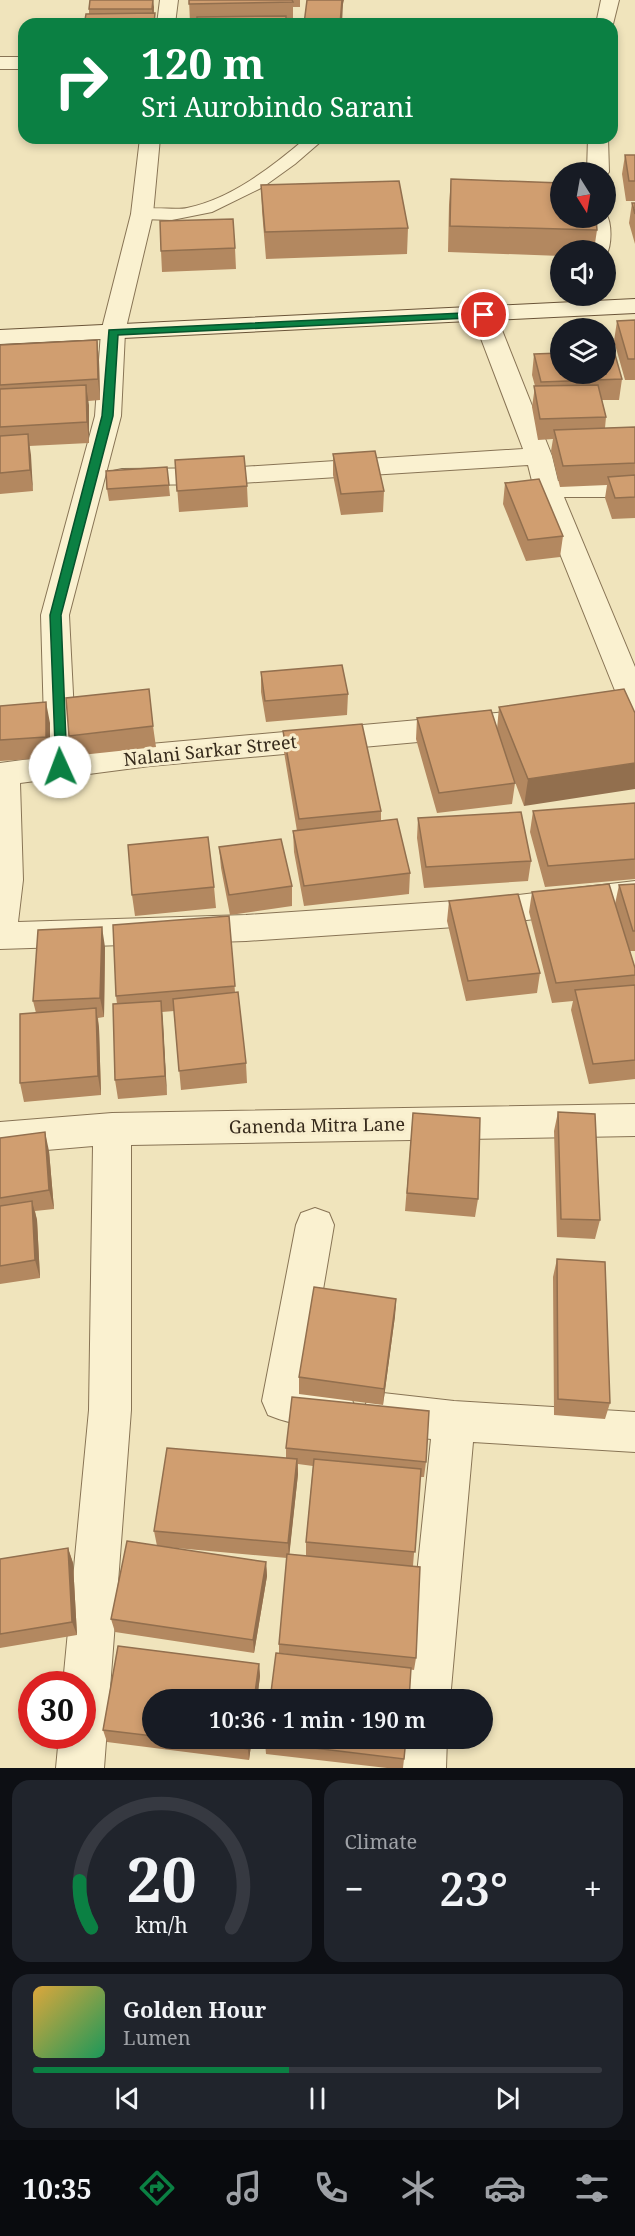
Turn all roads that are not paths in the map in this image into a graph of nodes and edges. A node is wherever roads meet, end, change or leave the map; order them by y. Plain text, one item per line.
1 (169, 0) edge
2 (609, 0) edge
3 (167, 18) edge
4 (606, 18) edge
5 (0, 63) edge
6 (18, 63) edge
7 (149, 144) edge
8 (309, 144) edge
9 (598, 144) edge
10 (598, 162) edge
11 (142, 214) junction
12 (616, 304) edge
13 (564, 306) edge
14 (635, 306) edge
15 (484, 315) junction
16 (113, 332) junction
17 (0, 337) edge
18 (538, 456) junction
19 (91, 477) junction
20 (547, 489) junction
21 (635, 489) edge
22 (627, 709) edge
23 (563, 718) edge
24 (60, 767) junction
25 (2, 774) edge
26 (635, 894) edge
27 (0, 936) edge
28 (635, 1120) edge
29 (112, 1129) junction
30 (0, 1138) edge
31 (315, 1225) dead end
32 (454, 1421) junction
33 (635, 1432) edge
34 (88, 1671) edge
35 (428, 1689) edge
36 (81, 1749) edge
37 (423, 1749) edge
38 (80, 1768) edge
39 (422, 1768) edge

1 - 3 street
2 - 4 street
5 - 6 street
7 - 11 street
8 - 11 lane
9 - 10 street
11 - 16 street
12 - 14 street
13 - 15 street
15 - 16 street
15 - 18 street
16 - 17 street
16 - 19 street
18 - 19 street
18 - 20 street
19 - 24 street
20 - 21 street
20 - 22 street
23 - 24 street, Nalani Sarkar Street
24 - 25 street, Nalani Sarkar Street
25 - 27 street
26 - 27 street
28 - 29 street, Ganenda Mitra Lane
29 - 30 street, Ganenda Mitra Lane
29 - 34 street
31 - 32 street
32 - 33 street
32 - 35 street
36 - 38 street
37 - 39 street

